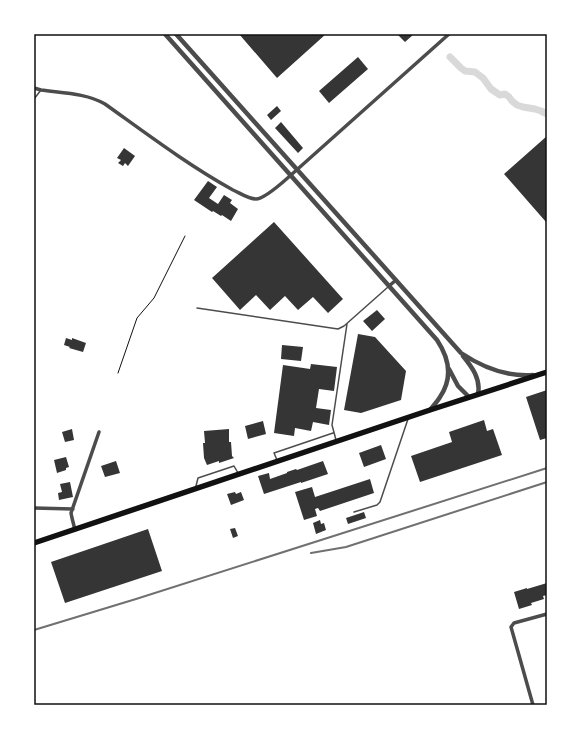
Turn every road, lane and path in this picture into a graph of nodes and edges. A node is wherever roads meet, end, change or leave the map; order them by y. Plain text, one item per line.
1 (165, 34) edge
2 (176, 34) edge
3 (449, 34) edge
4 (34, 88) edge
5 (41, 90) junction
6 (34, 99) edge
7 (253, 120) junction
8 (246, 125) junction
9 (297, 170) junction
10 (291, 175) junction
11 (185, 236) dead end
12 (396, 280) junction
13 (389, 286) junction
14 (197, 308) dead end
15 (347, 324) junction
16 (461, 353) junction
17 (448, 365) junction
18 (547, 372) edge
19 (118, 373) dead end
20 (539, 374) junction
21 (478, 394) junction
22 (469, 397) junction
23 (430, 410) junction
24 (409, 417) junction
25 (99, 432) dead end
26 (333, 433) junction
27 (336, 442) junction
28 (277, 461) junction
29 (240, 474) junction
30 (196, 489) junction
31 (34, 508) edge
32 (73, 509) junction
33 (354, 512) dead end
34 (75, 530) junction
35 (34, 543) edge
36 (546, 615) edge
37 (533, 705) edge

1 - 8 street
2 - 7 street
3 - 9 street
4 - 5 street
5 - 6 lane
5 - 10 street
7 - 8 street
7 - 9 street
8 - 10 street
9 - 10 street
9 - 12 street
10 - 13 street
11 - 19 path
12 - 13 street
12 - 16 street
13 - 15 lane
13 - 17 street
14 - 15 lane
15 - 26 lane
16 - 20 street
16 - 21 street
17 - 22 street
17 - 23 street
18 - 20 main road
20 - 21 main road
21 - 22 main road
22 - 23 main road
23 - 24 main road
24 - 27 main road
24 - 33 lane
25 - 32 street
26 - 27 lane
26 - 28 lane
27 - 28 main road
28 - 29 main road
29 - 30 main road
29 - 30 lane
30 - 34 main road
31 - 32 street
32 - 34 street
34 - 35 main road
36 - 37 street

